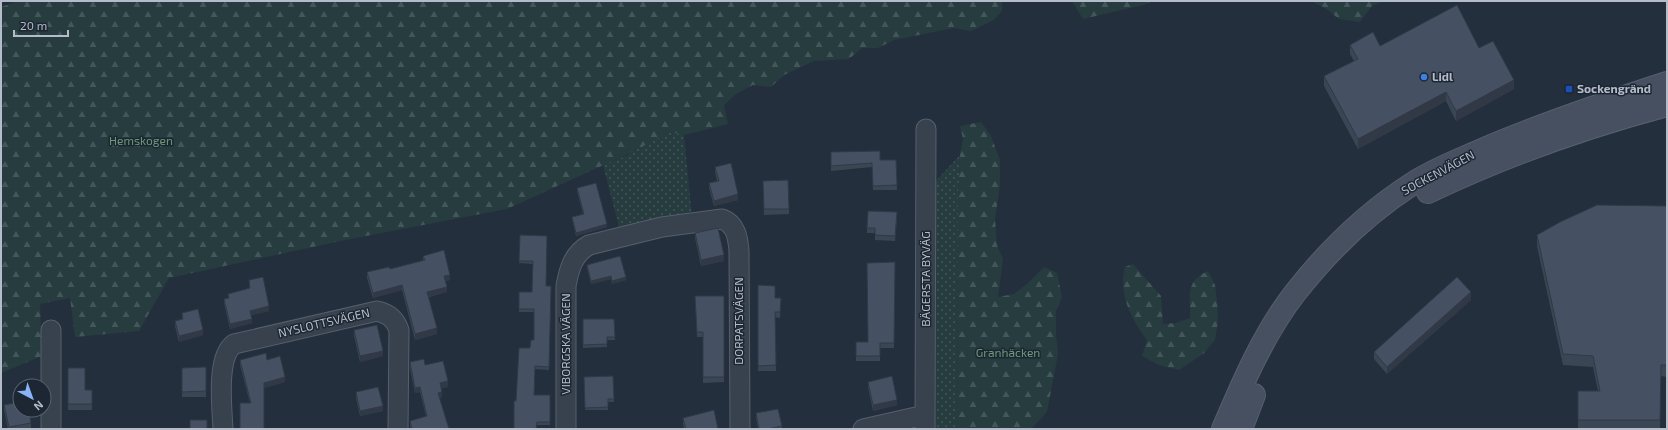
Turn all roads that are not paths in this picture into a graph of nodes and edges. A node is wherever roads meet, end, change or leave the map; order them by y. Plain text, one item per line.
1 (1667, 83) edge
2 (1667, 105) edge
3 (926, 129) dead end
4 (722, 219) joint
5 (51, 330) dead end
6 (925, 422) edge
7 (50, 429) edge
8 (223, 429) edge
9 (398, 429) edge
10 (566, 429) edge
11 (740, 429) edge
12 (863, 429) edge
13 (1224, 429) edge
14 (1241, 429) edge

1 - 13 main road, SOCKENVÄGEN
2 - 14 main road, SOCKENVÄGEN
3 - 6 street, BÄGERSTA BYVÄG
4 - 10 street, VIBORGSKA VÄGEN
4 - 11 street, DORPATSVÄGEN
5 - 7 street
6 - 12 street
8 - 9 street, NYSLOTTSVÄGEN

